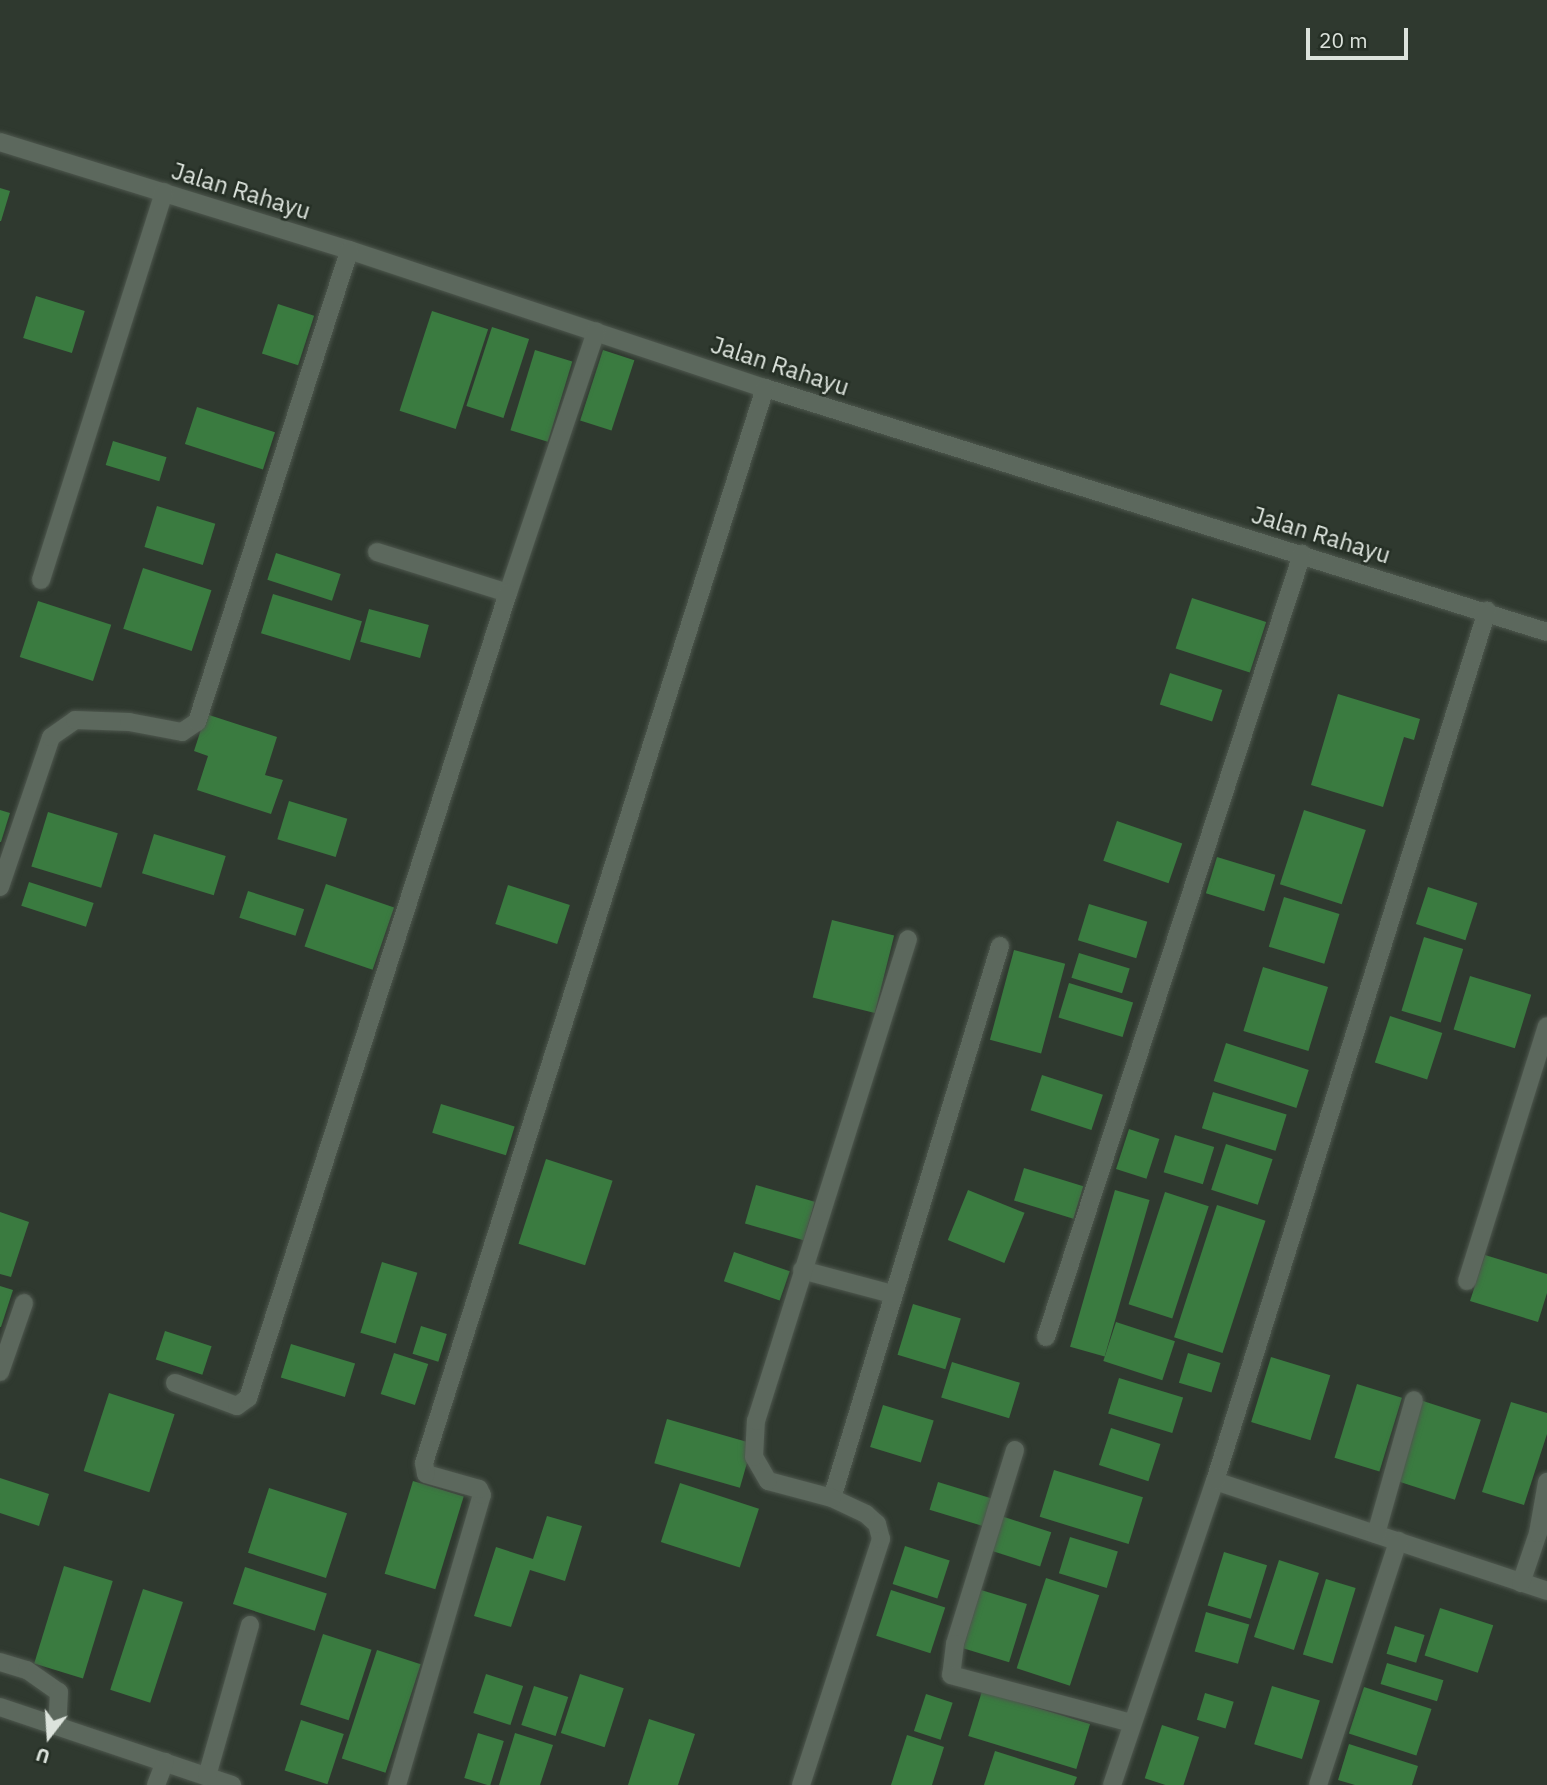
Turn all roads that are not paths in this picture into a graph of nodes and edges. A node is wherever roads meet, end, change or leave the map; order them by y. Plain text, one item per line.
1 (0, 142) edge
2 (164, 192) junction
3 (349, 250) junction
4 (596, 331) junction
5 (765, 388) junction
6 (377, 552) dead end
7 (1302, 554) junction
8 (41, 580) dead end
9 (508, 593) junction
10 (1487, 611) junction
11 (1547, 632) edge
12 (0, 887) edge
13 (908, 939) dead end
14 (1000, 946) dead end
15 (1547, 1026) edge
16 (802, 1270) junction
17 (1467, 1281) dead end
18 (892, 1294) junction
19 (24, 1303) dead end
20 (1046, 1337) dead end
21 (0, 1372) edge
22 (175, 1383) dead end
23 (1414, 1400) dead end
24 (1016, 1450) dead end
25 (1215, 1481) junction
26 (1547, 1482) edge
27 (832, 1498) junction
28 (1376, 1534) junction
29 (1398, 1541) junction
30 (1521, 1583) junction
31 (1547, 1591) edge
32 (250, 1625) dead end
33 (0, 1662) edge
34 (0, 1707) edge
35 (1132, 1723) junction
36 (57, 1726) junction
37 (165, 1762) junction
38 (207, 1776) junction
39 (156, 1785) edge
40 (232, 1785) edge
41 (397, 1785) edge
42 (801, 1785) edge
43 (1112, 1785) edge
44 (1318, 1785) edge

1 - 2 street, Jalan Rahayu
2 - 3 street, Jalan Rahayu
2 - 8 street
3 - 4 street, Jalan Rahayu
3 - 12 street
4 - 5 street, Jalan Rahayu
4 - 9 street
5 - 7 street, Jalan Rahayu
5 - 41 street
6 - 9 street
7 - 10 street, Jalan Rahayu
7 - 20 street
9 - 22 street
10 - 11 street, Jalan Rahayu
10 - 25 street
13 - 16 street
14 - 18 street
15 - 17 street
16 - 18 street
16 - 27 street
18 - 27 street
19 - 21 street
23 - 28 street
24 - 35 street
25 - 28 street
25 - 35 street
26 - 30 street
27 - 42 street
28 - 29 street
29 - 30 street
29 - 44 street
30 - 31 street
32 - 38 street
33 - 36 street
34 - 36 street
35 - 43 street
36 - 37 street
37 - 38 street
37 - 39 street
38 - 40 street

